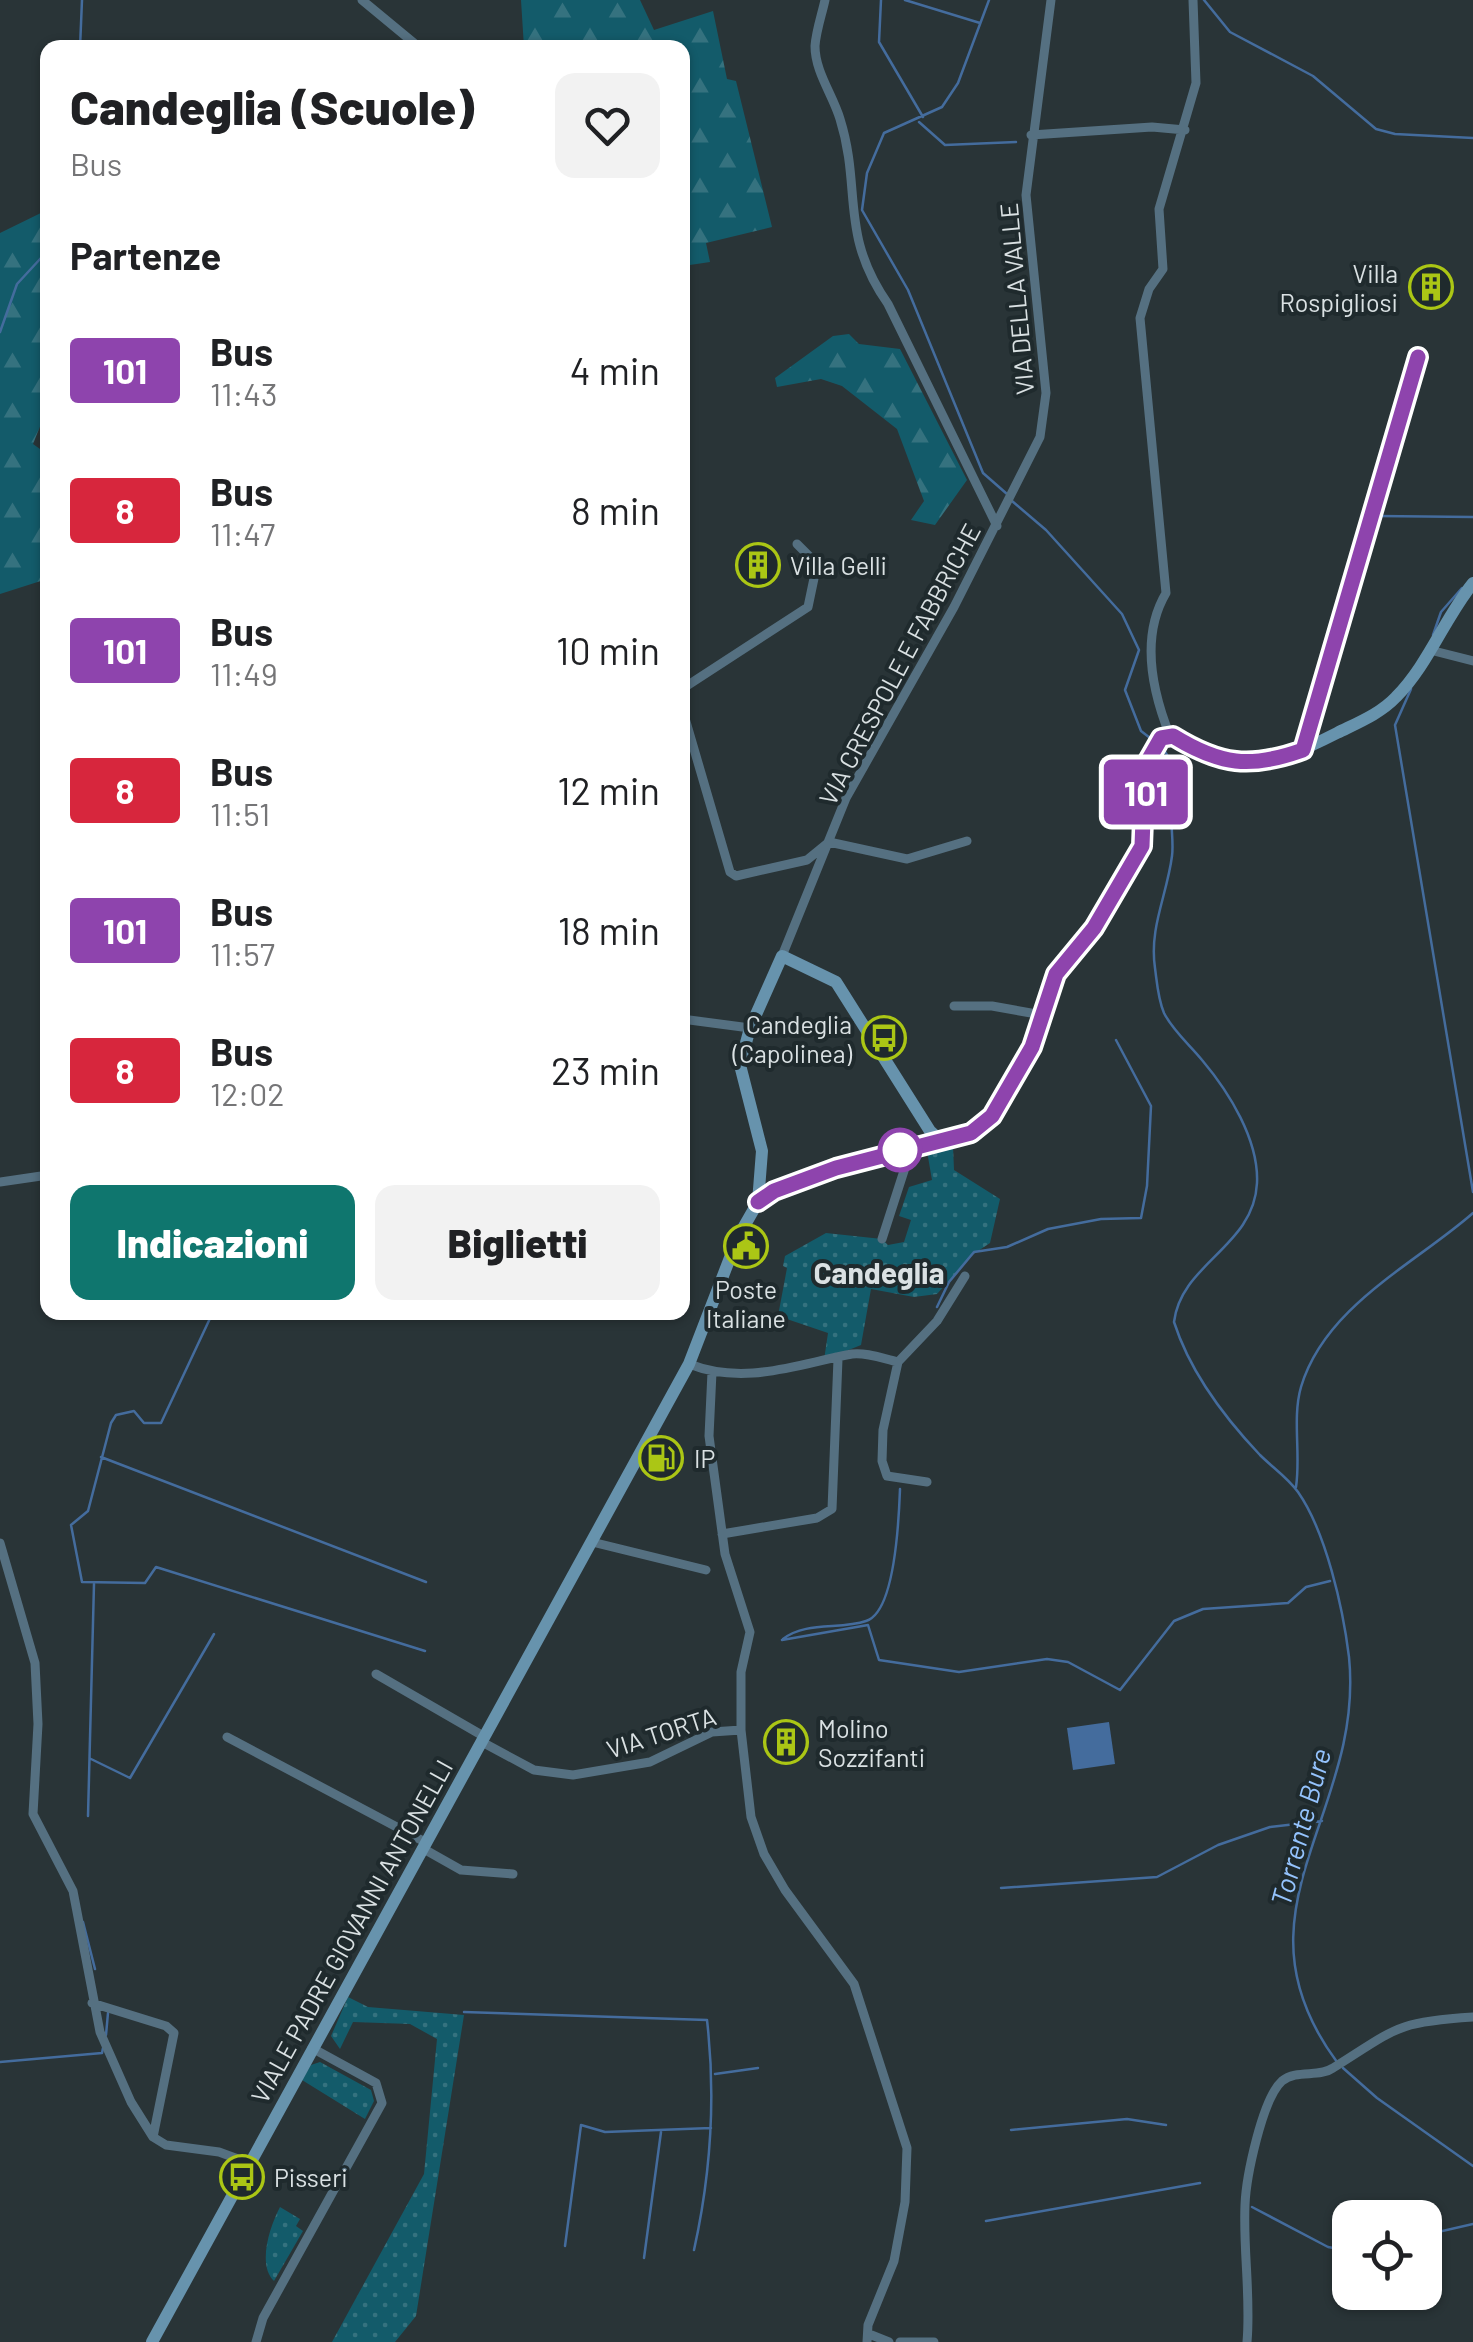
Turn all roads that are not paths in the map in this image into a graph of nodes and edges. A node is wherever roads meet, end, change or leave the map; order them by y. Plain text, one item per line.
1 (362, 0) edge
2 (825, 0) edge
3 (1051, 0) edge
4 (1193, 0) edge
5 (410, 40) edge
6 (1185, 130) junction
7 (1031, 135) junction
8 (1418, 357) dead end
9 (997, 526) junction
10 (797, 544) dead end
11 (1473, 583) edge
12 (1430, 650) junction
13 (1473, 661) edge
14 (690, 684) edge
15 (690, 735) edge
16 (1160, 742) junction
17 (1303, 750) junction
18 (966, 841) dead end
19 (829, 842) junction
20 (782, 956) junction
21 (954, 1006) dead end
22 (1042, 1015) junction
23 (690, 1020) edge
24 (750, 1028) junction
25 (930, 1131) junction
26 (942, 1141) junction
27 (917, 1145) junction
28 (40, 1176) edge
29 (0, 1182) edge
30 (758, 1202) junction
31 (882, 1239) dead end
32 (965, 1276) dead end
33 (838, 1359) junction
34 (898, 1362) junction
35 (689, 1364) junction
36 (712, 1372) junction
37 (927, 1482) dead end
38 (722, 1534) junction
39 (592, 1542) junction
40 (0, 1543) edge
41 (706, 1570) dead end
42 (376, 1674) dead end
43 (740, 1730) junction
44 (227, 1737) dead end
45 (483, 1739) junction
46 (423, 1845) junction
47 (513, 1874) dead end
48 (92, 2003) junction
49 (1473, 2017) edge
50 (312, 2048) junction
51 (153, 2137) junction
52 (249, 2163) junction
53 (868, 2338) edge
54 (152, 2342) edge
55 (256, 2342) edge
56 (889, 2342) edge
57 (900, 2342) edge
58 (934, 2342) edge
59 (1247, 2342) edge

1 - 5 street
2 - 9 street, VIA CRESPOLE E FABBRICHE
3 - 7 street, VIA DELLA VALLE
4 - 6 street
6 - 7 street
6 - 16 street
7 - 9 street, VIA DELLA VALLE
8 - 17 street
9 - 19 street, VIA CRESPOLE E FABBRICHE
10 - 14 street
11 - 12 main road
12 - 13 street
12 - 17 main road
15 - 19 street
16 - 17 main road
16 - 22 main road
18 - 19 street
19 - 20 street, VIA CRESPOLE E FABBRICHE
20 - 24 main road
20 - 25 main road
21 - 22 street
22 - 26 main road
23 - 24 street
24 - 30 main road
25 - 26 main road
25 - 27 main road
26 - 27 main road
27 - 30 main road
27 - 31 street
28 - 29 street
30 - 35 main road, VIALE PADRE GIOVANNI ANTONELLI
32 - 34 street
33 - 34 street
33 - 36 street
33 - 38 street
34 - 37 street
35 - 36 street
35 - 39 main road, VIALE PADRE GIOVANNI ANTONELLI
36 - 38 street
38 - 43 street
39 - 41 street
39 - 45 main road, VIALE PADRE GIOVANNI ANTONELLI
40 - 48 street
42 - 45 street, VIA TORTA
43 - 45 street, VIA TORTA
43 - 53 street
44 - 46 street
45 - 46 main road, VIALE PADRE GIOVANNI ANTONELLI
46 - 47 street
46 - 50 main road, VIALE PADRE GIOVANNI ANTONELLI
48 - 51 street
48 - 51 street
49 - 59 street
50 - 52 main road, VIALE PADRE GIOVANNI ANTONELLI
50 - 55 street
51 - 52 street
52 - 54 main road, VIALE PADRE GIOVANNI ANTONELLI
53 - 56 street
57 - 58 street

